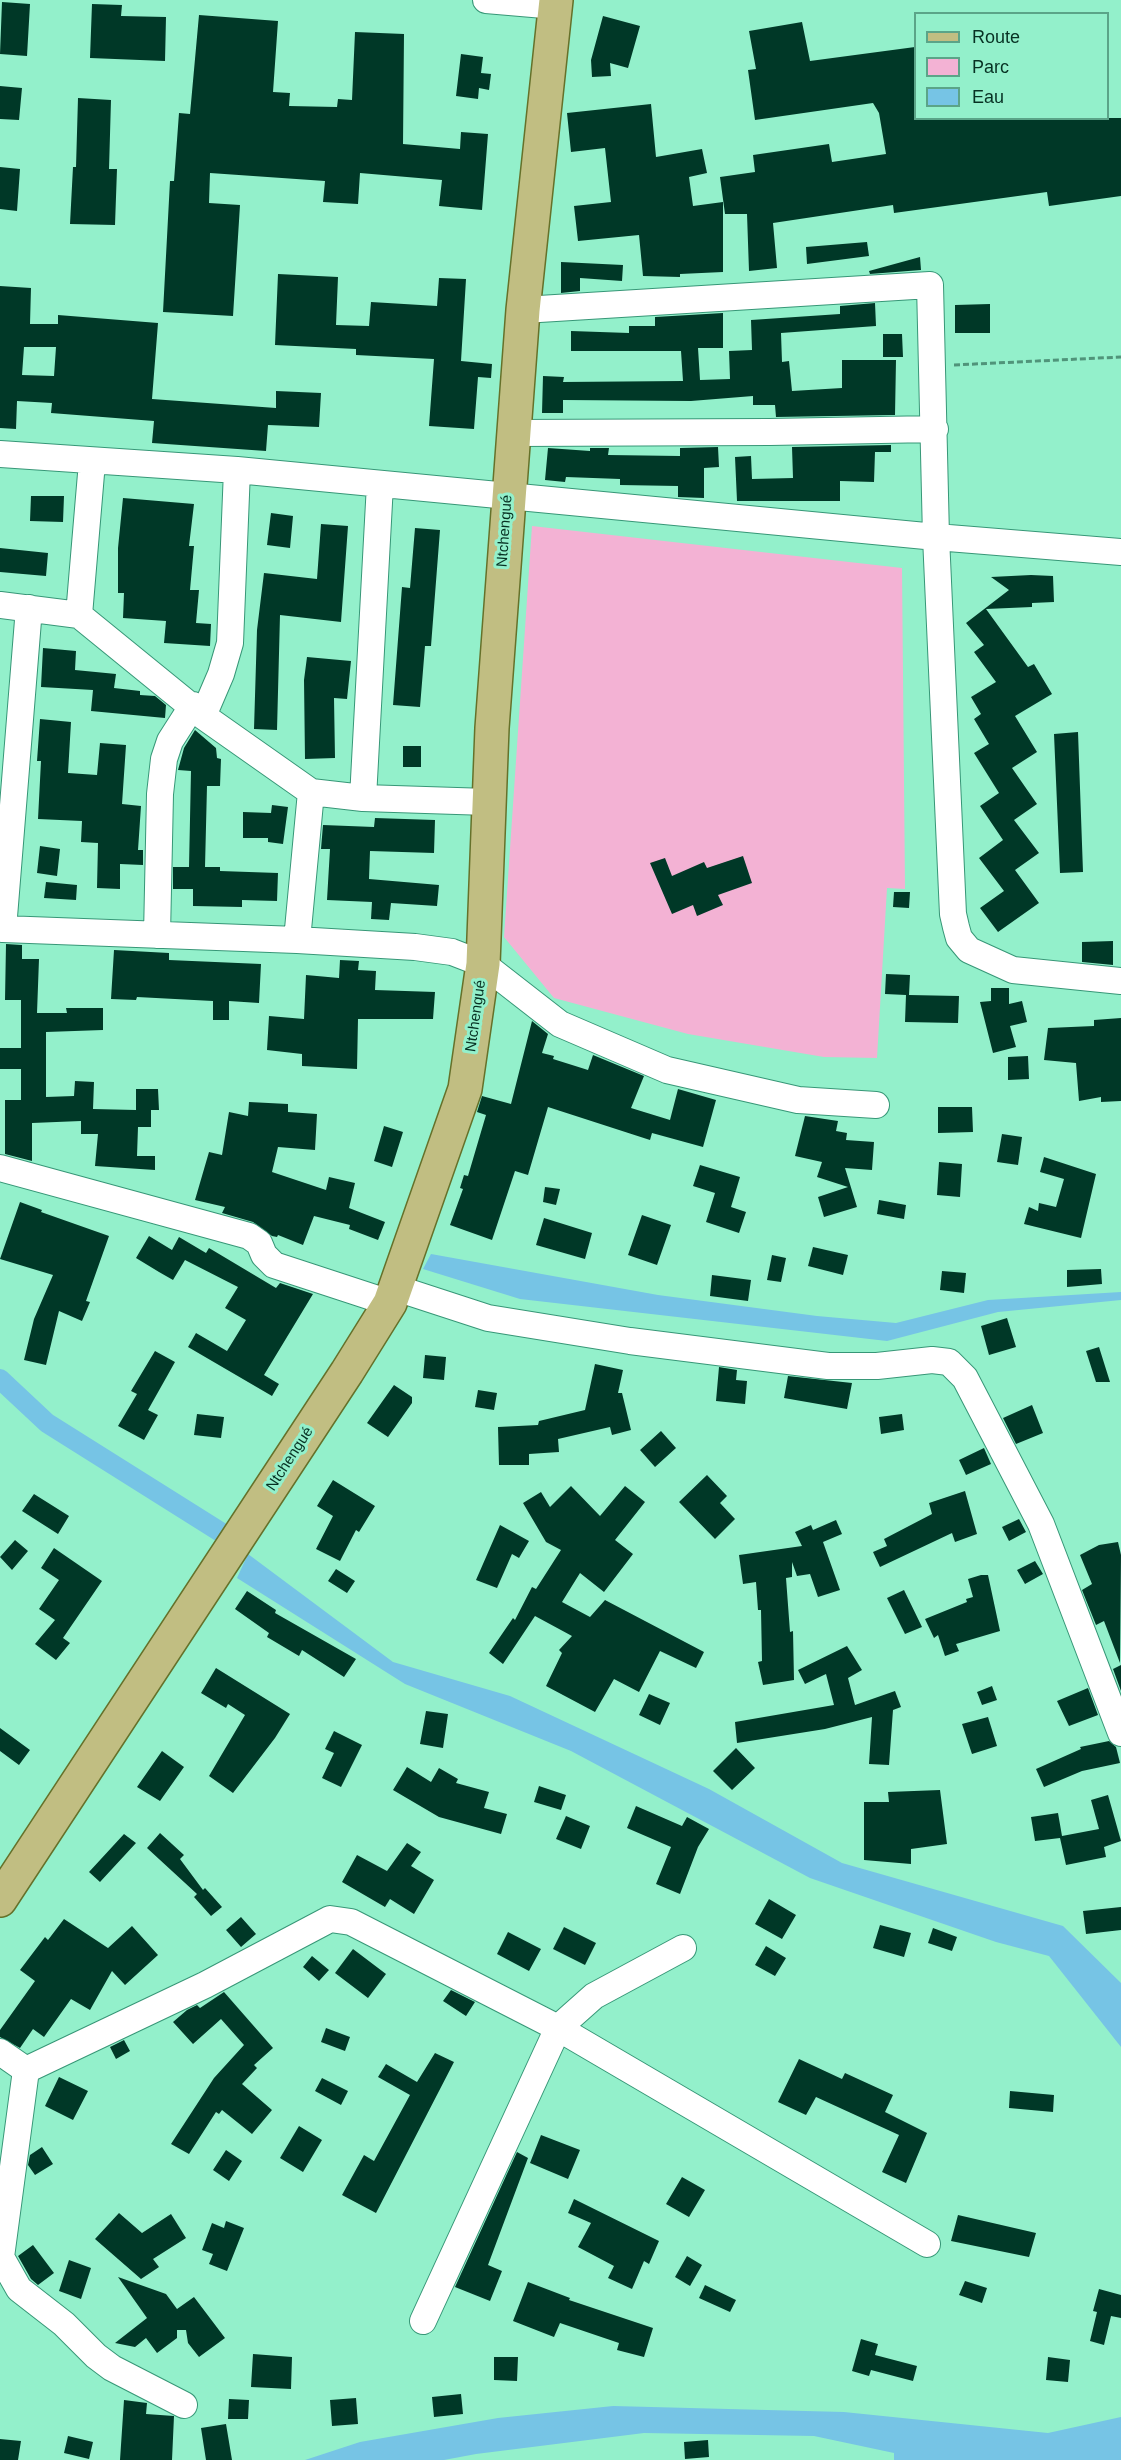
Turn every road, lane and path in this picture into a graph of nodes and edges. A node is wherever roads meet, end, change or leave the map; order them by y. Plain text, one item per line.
1 (486, 0) edge
2 (556, 3) edge
3 (523, 310) junction
4 (1121, 357) edge
5 (932, 364) junction
6 (935, 429) junction
7 (513, 433) junction
8 (0, 454) edge
9 (92, 462) junction
10 (237, 470) junction
11 (380, 484) junction
12 (507, 496) junction
13 (936, 537) junction
14 (1121, 552) edge
15 (0, 605) edge
16 (29, 608) junction
17 (79, 615) junction
18 (198, 710) junction
19 (311, 792) junction
20 (363, 798) junction
21 (488, 802) junction
22 (1, 934) edge
23 (157, 935) junction
24 (297, 940) junction
25 (483, 964) junction
26 (1121, 981) edge
27 (876, 1105) dead end
28 (0, 1168) edge
29 (393, 1295) junction
30 (1121, 1733) edge
31 (0, 1900) edge
32 (683, 1948) dead end
33 (558, 2028) junction
34 (0, 2052) edge
35 (26, 2070) junction
36 (927, 2244) dead end
37 (423, 2321) dead end
38 (184, 2405) dead end

1 - 2 street
2 - 3 main road, Ntchengué
3 - 5 street
3 - 7 main road, Ntchengué
4 - 5 path
5 - 6 street
6 - 7 street
6 - 13 street
7 - 12 main road, Ntchengué
8 - 9 street
9 - 10 street
9 - 17 street
10 - 11 street
10 - 18 street
11 - 12 street
11 - 20 street
12 - 13 street
12 - 21 main road, Ntchengué
13 - 14 street
13 - 26 street
15 - 16 street
16 - 17 street
16 - 22 street
17 - 18 street
18 - 19 street
18 - 23 street
19 - 20 street
19 - 24 street
20 - 21 street
21 - 25 main road, Ntchengué
22 - 23 street
23 - 24 street
24 - 25 street
25 - 27 street
25 - 29 main road, Ntchengué
28 - 29 street
29 - 30 street
29 - 31 main road, Ntchengué
32 - 33 street
33 - 35 street
33 - 36 street
33 - 37 street
34 - 35 street
35 - 38 street

